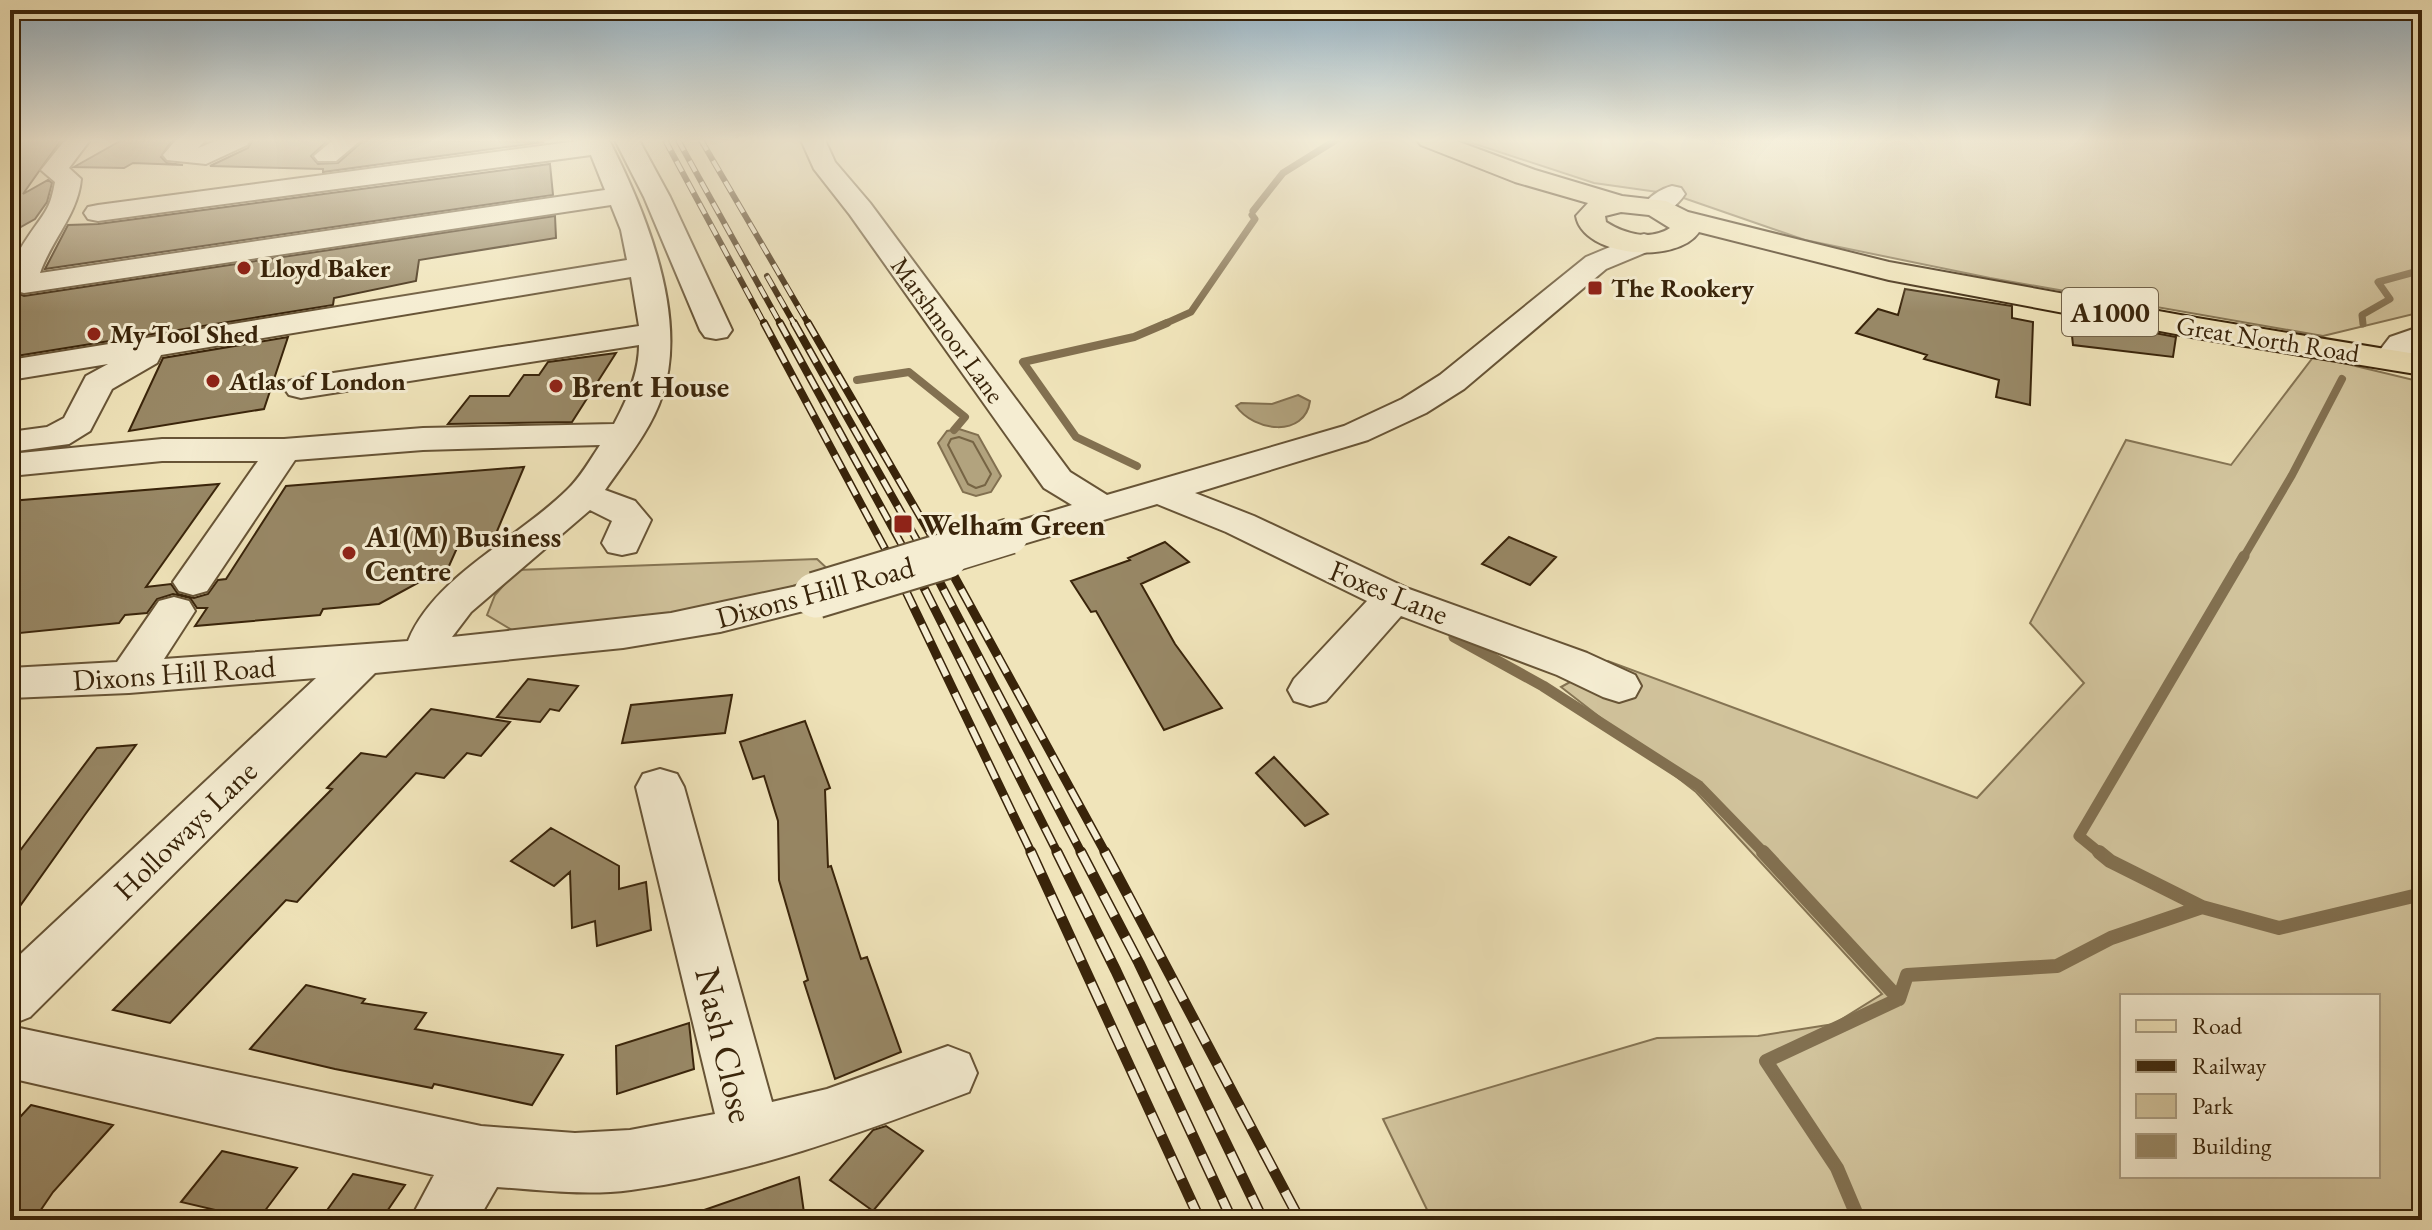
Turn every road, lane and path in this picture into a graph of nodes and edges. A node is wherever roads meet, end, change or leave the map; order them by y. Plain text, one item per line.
1 (67, 197) edge
2 (210, 197) edge
3 (850, 197) edge
4 (1550, 197) edge
5 (1598, 197) edge
6 (635, 198) junction
7 (1621, 204) junction
8 (98, 213) dead end
9 (1671, 215) junction
10 (1596, 237) junction
11 (644, 266) junction
12 (20, 268) edge
13 (716, 330) dead end
14 (654, 334) junction
15 (2422, 336) edge
16 (148, 347) junction
17 (2406, 362) edge
18 (10, 370) edge
19 (301, 388) dead end
20 (626, 434) junction
21 (10, 443) edge
22 (284, 450) junction
23 (10, 465) edge
24 (1057, 480) junction
25 (1162, 493) junction
26 (608, 500) junction
27 (1104, 509) junction
28 (1023, 533) junction
29 (622, 543) dead end
30 (1394, 598) junction
31 (424, 654) junction
32 (361, 661) junction
33 (129, 678) junction
34 (10, 683) edge
35 (1619, 686) dead end
36 (1310, 690) dead end
37 (660, 787) dead end
38 (10, 1000) edge
39 (10, 1052) edge
40 (948, 1073) dead end
41 (751, 1136) junction
42 (481, 1156) junction
43 (442, 1220) edge

1 - 12 street
2 - 8 street
3 - 24 street, Marshmoor Lane
4 - 10 main road
5 - 7 main road
6 - 11 street
6 - 12 street
6 - 13 street
7 - 9 main road
7 - 10 main road
9 - 10 main road
9 - 17 main road, Great North Road / A1000
10 - 25 street, Dixons Hill Road
11 - 14 street
11 - 16 street
14 - 19 street
14 - 20 street
15 - 17 street
16 - 18 street
16 - 21 street
20 - 22 street
20 - 26 street
22 - 23 street
22 - 33 street
24 - 27 street, Marshmoor Lane
24 - 28 street
25 - 27 street, Dixons Hill Road
25 - 30 street, Foxes Lane
26 - 29 street
26 - 31 street
27 - 28 street, Dixons Hill Road
28 - 31 street, Dixons Hill Road, bridge
30 - 35 street, Foxes Lane
30 - 36 street
31 - 32 street, Dixons Hill Road
32 - 33 street, Dixons Hill Road
32 - 38 street, Holloways Lane
33 - 34 street, Dixons Hill Road
37 - 41 street, Nash Close
39 - 42 street, Nash Close
40 - 41 street
41 - 42 street, Nash Close
42 - 43 street

